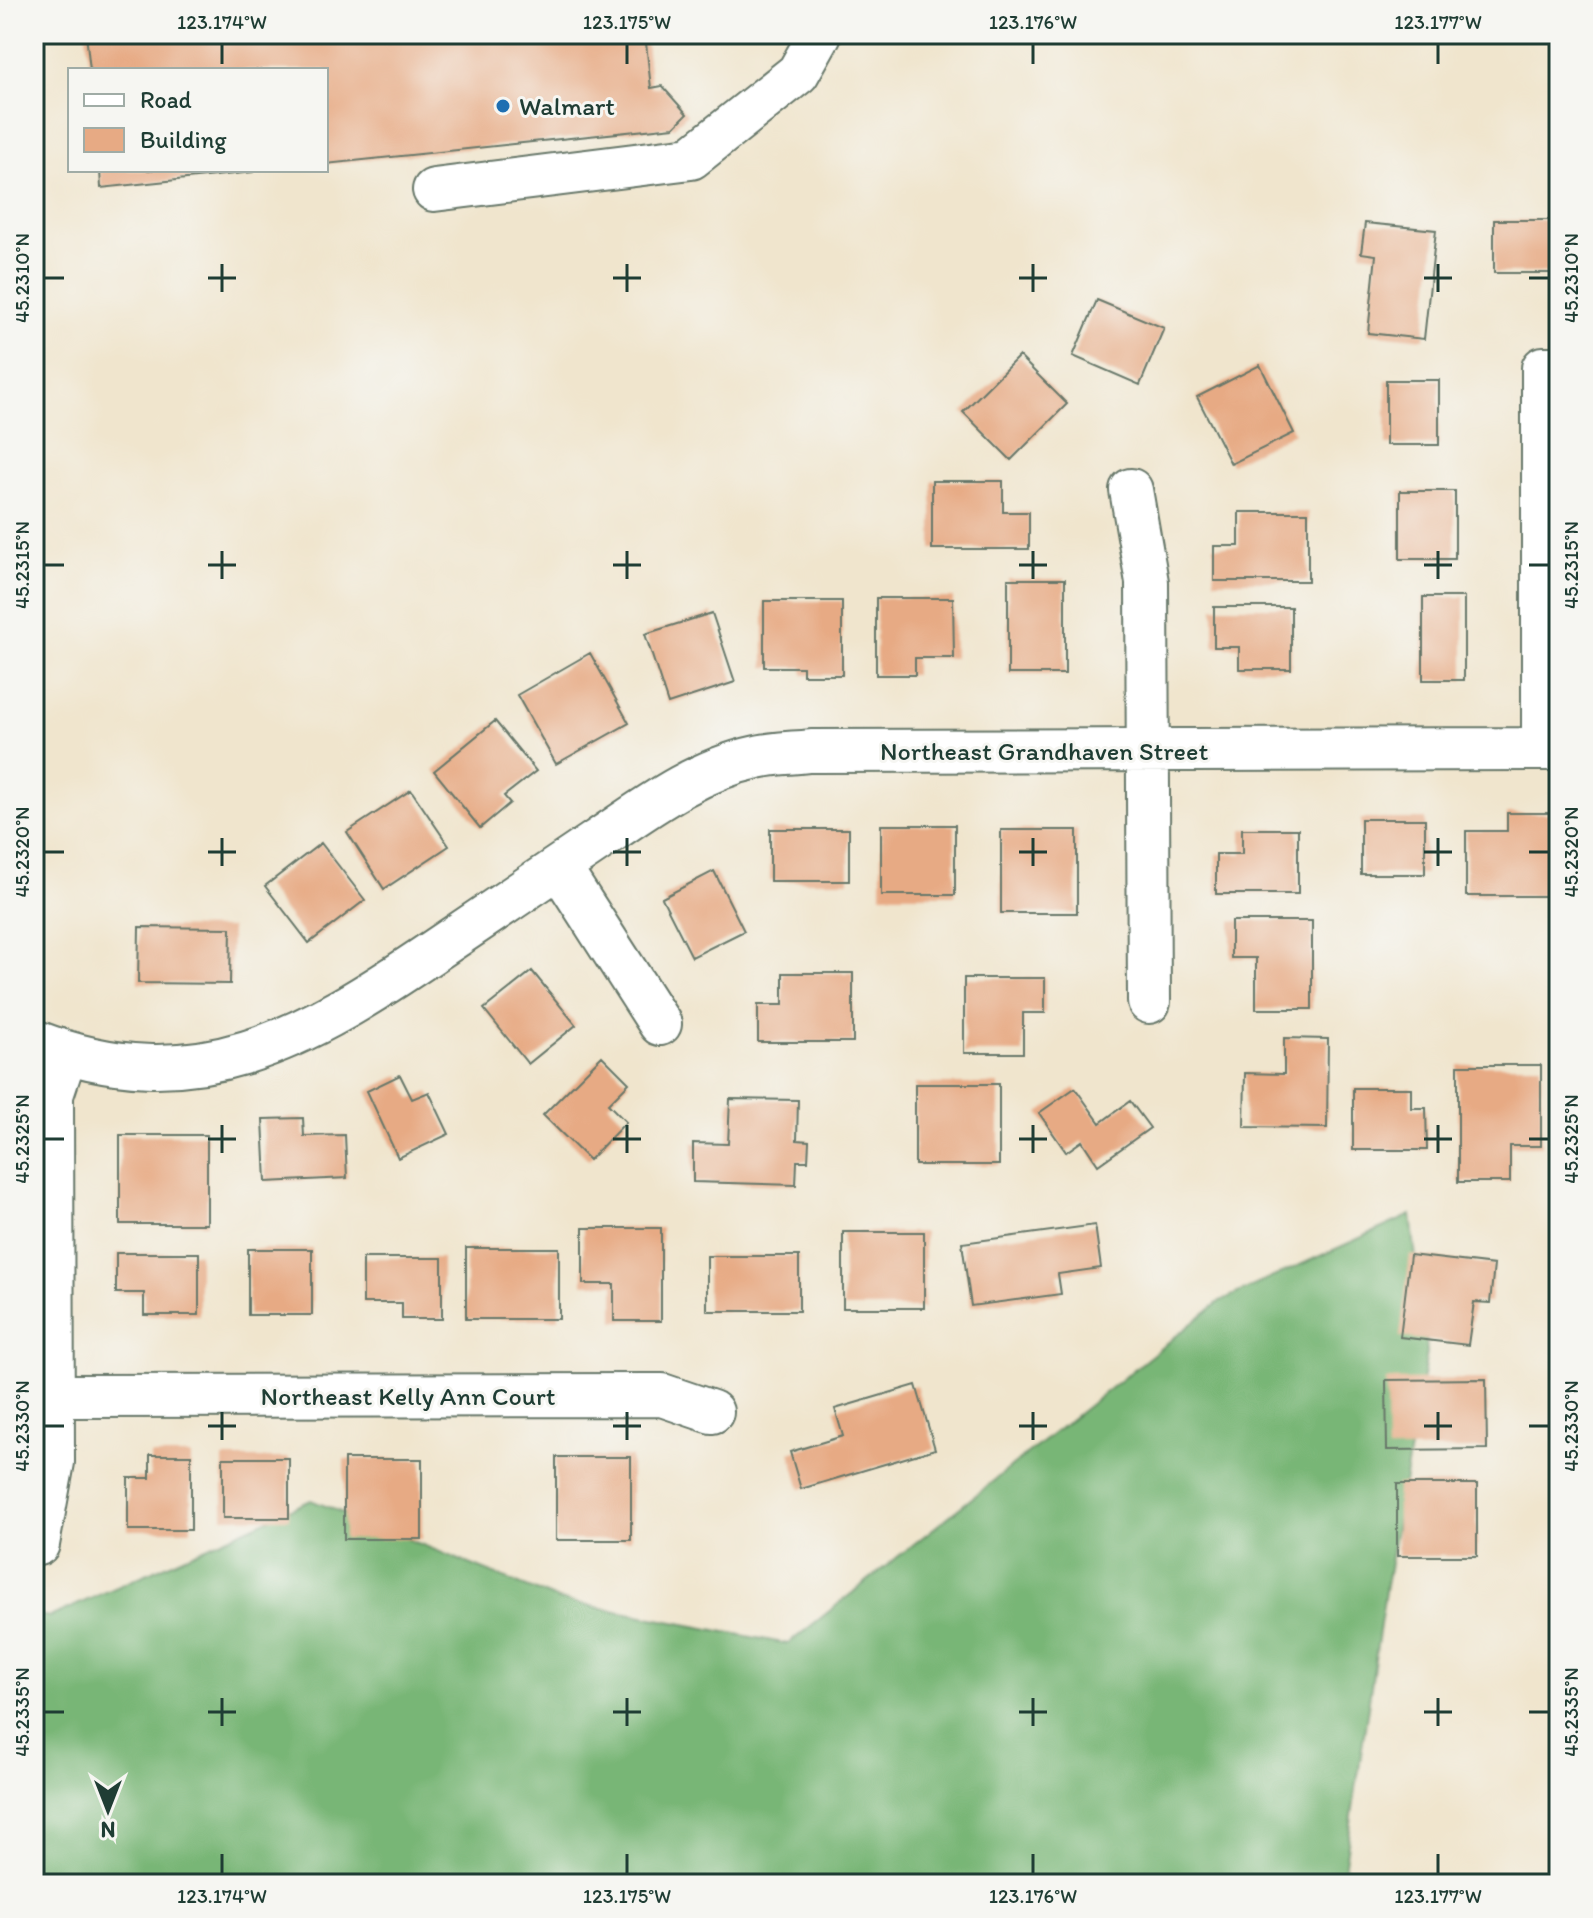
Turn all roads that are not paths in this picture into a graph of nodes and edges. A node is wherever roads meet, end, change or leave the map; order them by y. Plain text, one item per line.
1 (820, 34) edge
2 (434, 190) dead end
3 (1559, 368) edge
4 (1131, 490) dead end
5 (1551, 749) edge
6 (1149, 750) junction
7 (559, 867) junction
8 (1149, 1002) dead end
9 (660, 1024) dead end
10 (50, 1047) edge
11 (53, 1396) junction
12 (712, 1412) dead end
13 (38, 1544) dead end

1 - 2 street
3 - 5 street
4 - 6 street
5 - 6 street, Northeast Grandhaven Street
6 - 7 street, Northeast Grandhaven Street
6 - 8 street
7 - 9 street
7 - 10 street, Northeast Grandhaven Street
10 - 11 street
11 - 12 street, Northeast Kelly Ann Court
11 - 13 street

